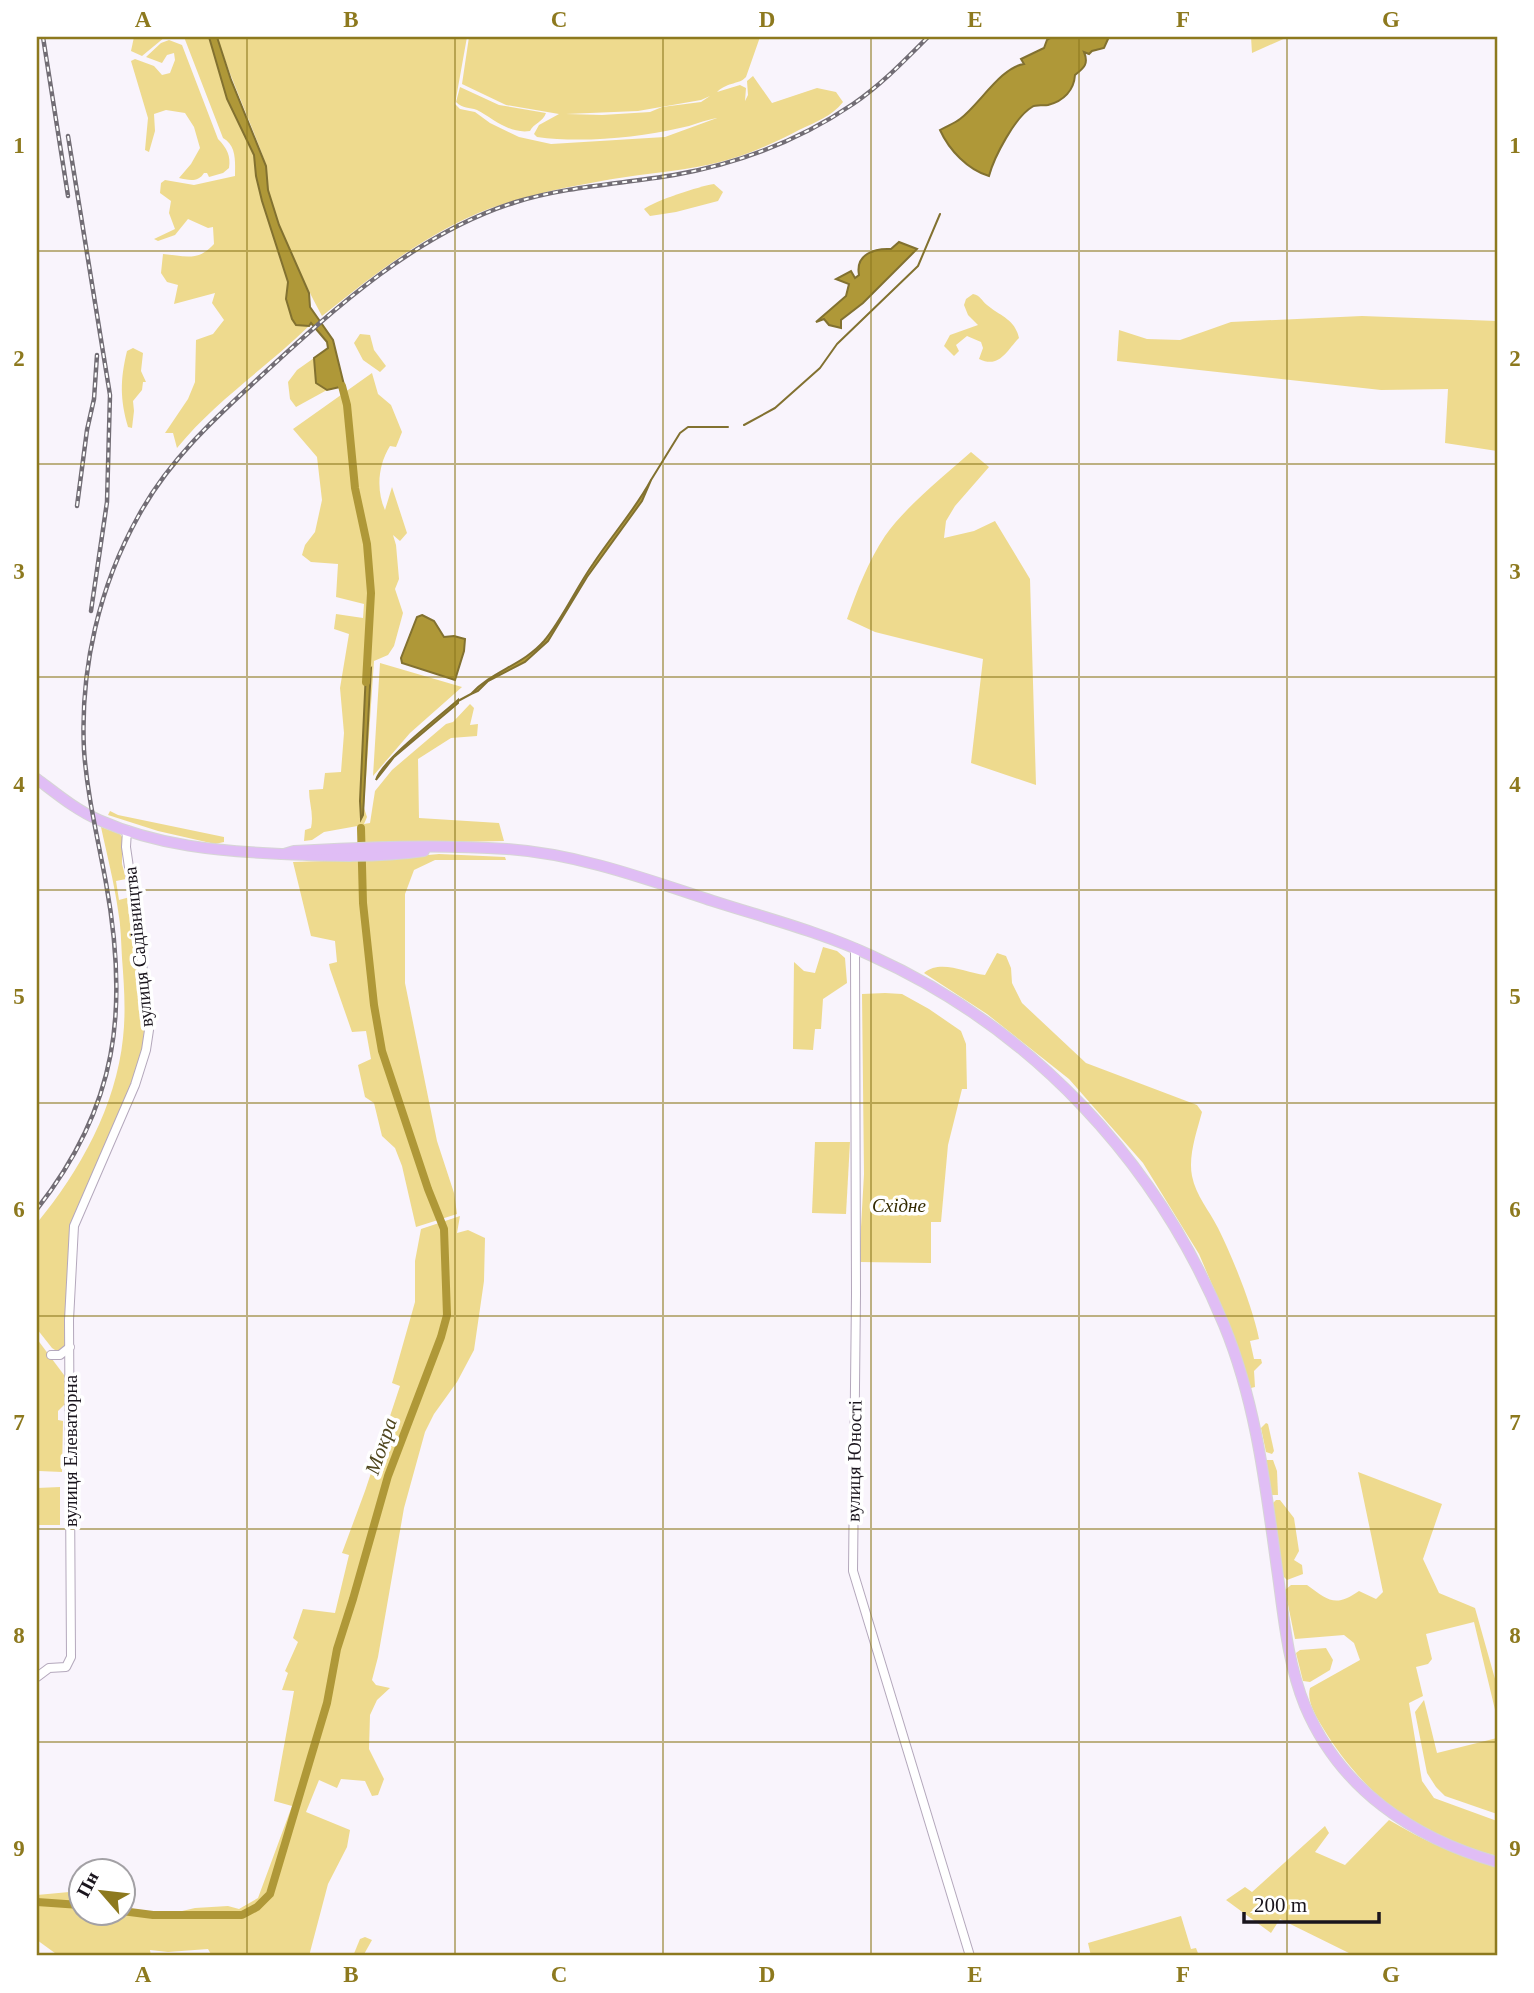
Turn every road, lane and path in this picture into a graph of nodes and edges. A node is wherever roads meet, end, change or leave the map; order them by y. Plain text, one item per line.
1 (37, 779) edge
2 (127, 830) junction
3 (855, 948) junction
4 (76, 1218) joint
5 (69, 1347) junction
6 (51, 1355) dead end
7 (37, 1677) edge
8 (1497, 1862) edge
9 (971, 1956) edge

1 - 2 highway
2 - 3 highway
2 - 4 street, вулиця Садівництва
3 - 8 highway
3 - 9 street, вулиця Юності
4 - 5 street, вулиця Елеваторна
5 - 6 street
5 - 7 street, вулиця Елеваторна

